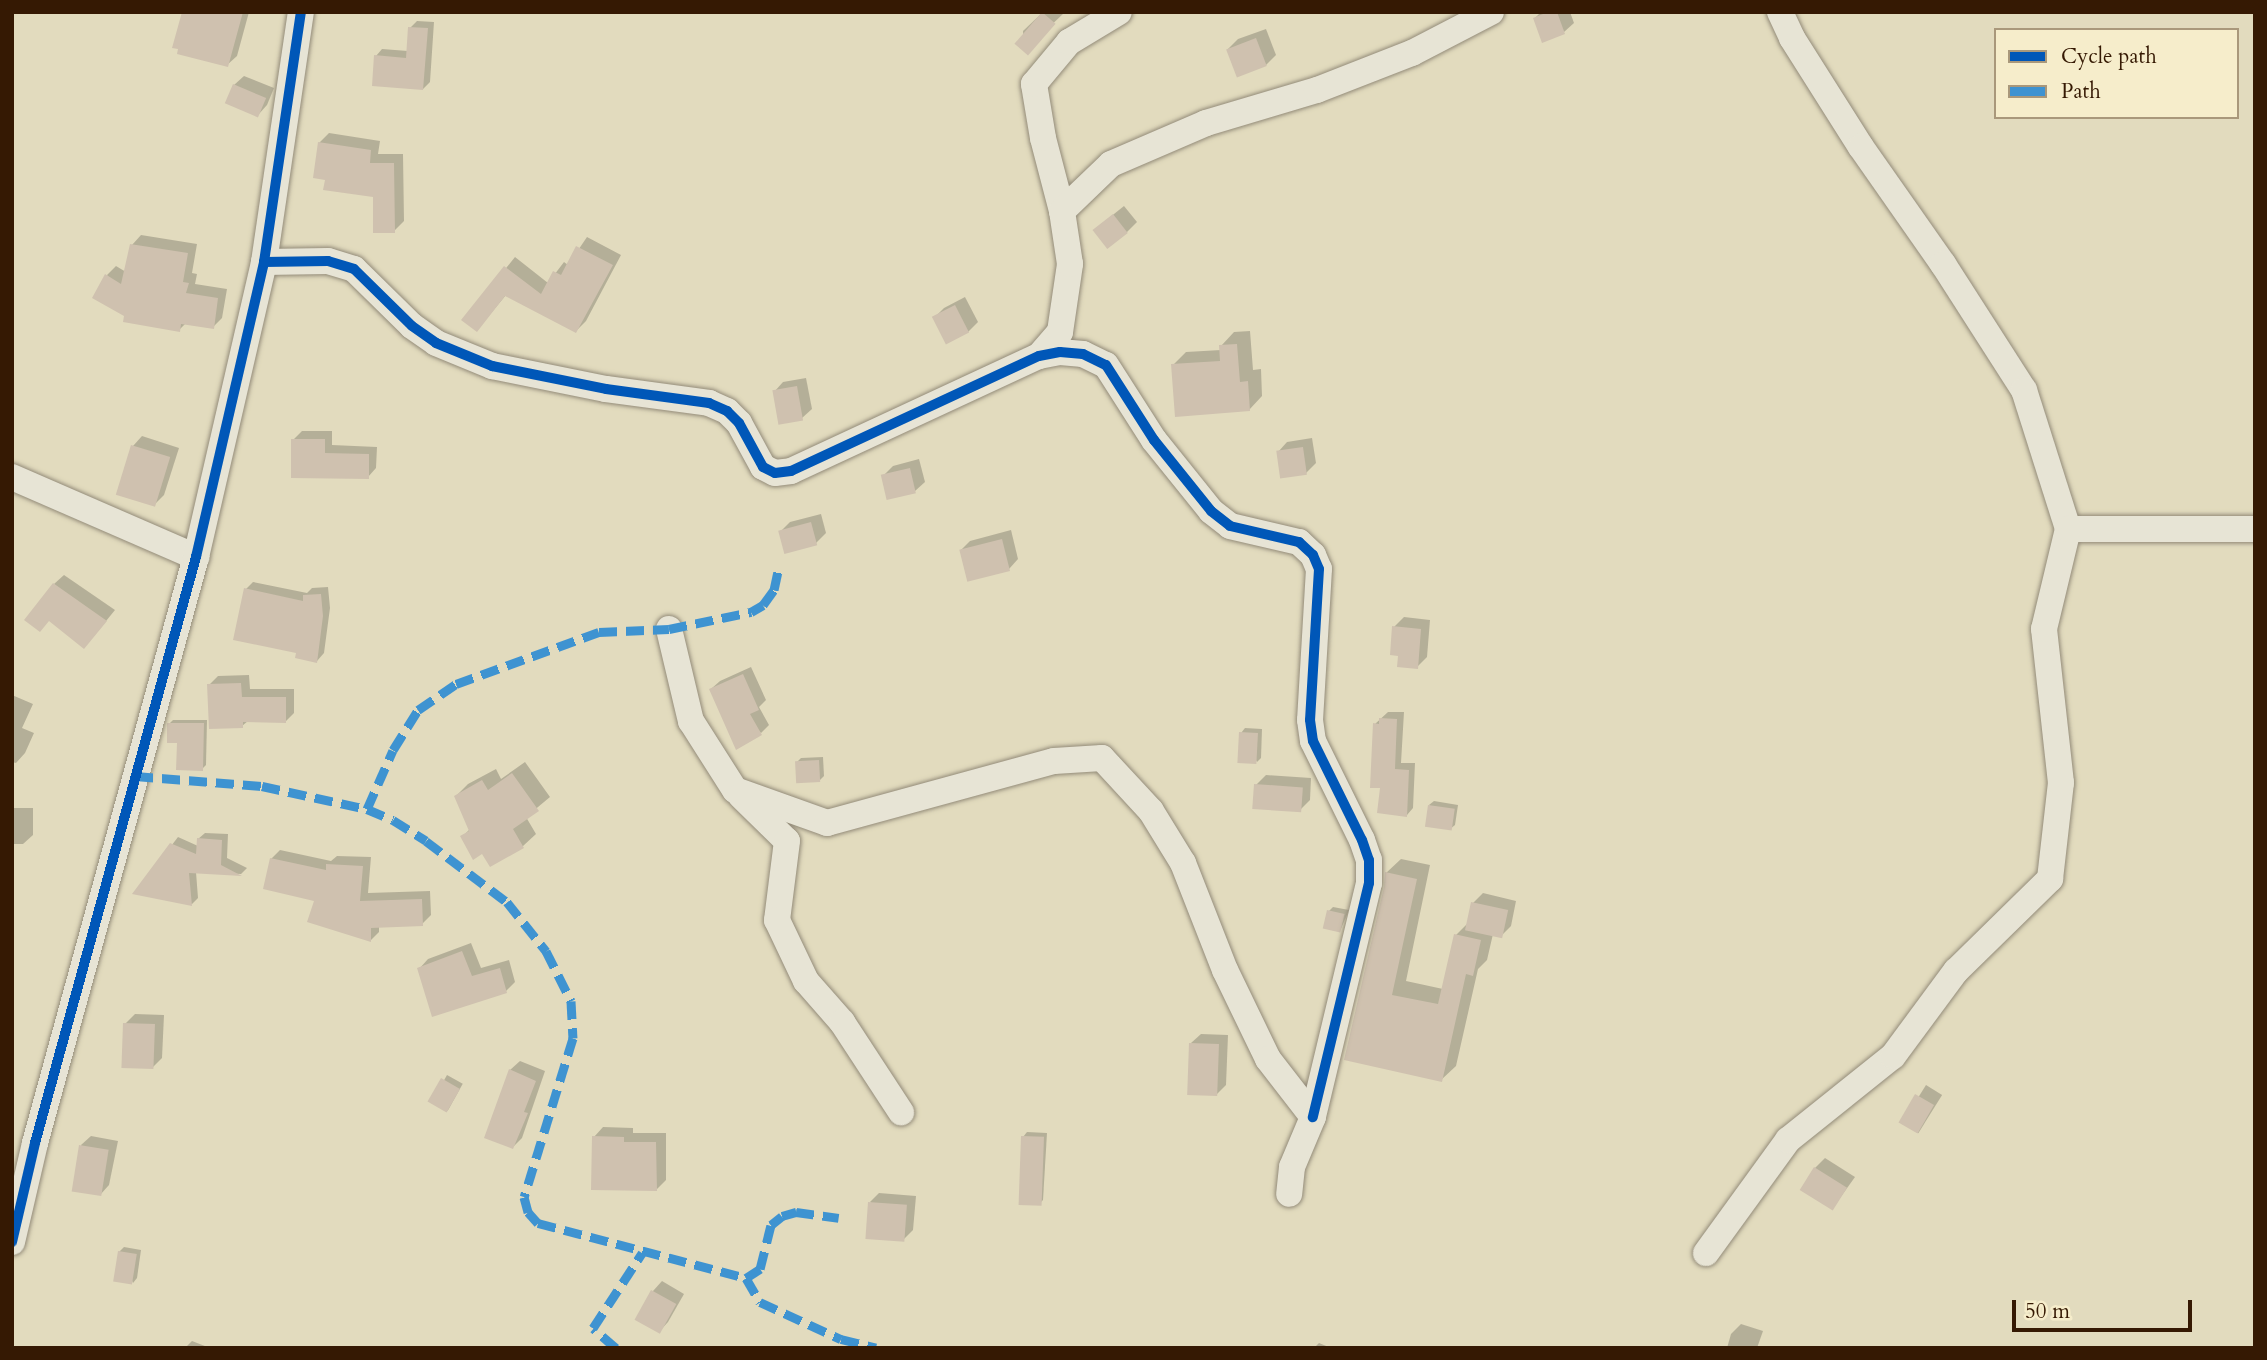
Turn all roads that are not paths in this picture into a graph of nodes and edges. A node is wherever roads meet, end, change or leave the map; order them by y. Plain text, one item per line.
1 (301, 12) edge
2 (1119, 12) edge
3 (1491, 12) edge
4 (1780, 12) edge
5 (1062, 211) junction
6 (264, 262) junction
7 (1039, 356) junction
8 (12, 477) edge
9 (2068, 529) junction
10 (2255, 529) edge
11 (196, 557) junction
12 (669, 629) dead end
13 (735, 790) junction
14 (901, 1112) dead end
15 (1313, 1117) junction
16 (24, 1144) edge
17 (1289, 1194) dead end
18 (12, 1242) edge
19 (1706, 1253) dead end

1 - 6 street
2 - 5 street
3 - 5 street
4 - 9 street
5 - 7 street
6 - 7 street
6 - 11 street
7 - 15 street
8 - 11 street
9 - 10 street
9 - 19 street
11 - 16 street
12 - 13 street
13 - 14 street
13 - 15 street
15 - 17 street
16 - 18 street

